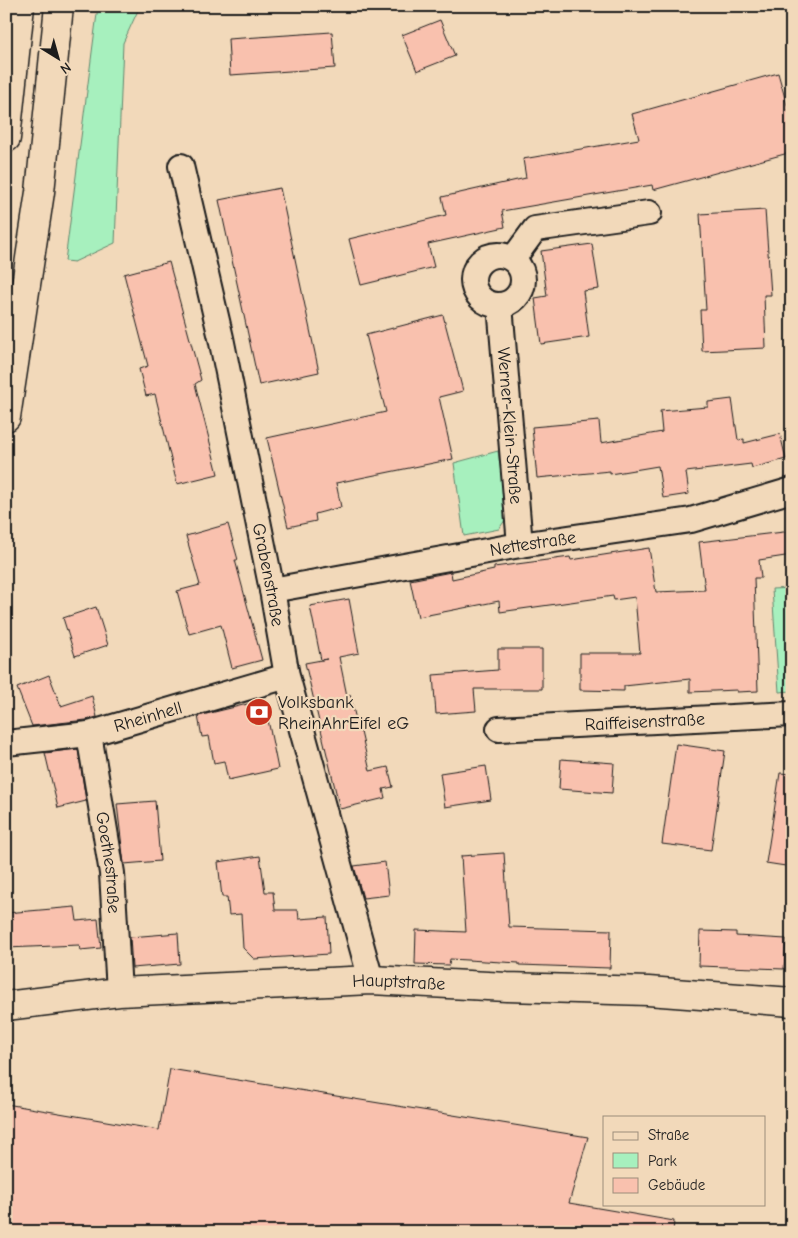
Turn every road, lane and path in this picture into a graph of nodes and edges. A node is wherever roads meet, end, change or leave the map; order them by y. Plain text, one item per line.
1 (20, 6) edge
2 (62, 14) edge
3 (6, 138) edge
4 (180, 166) dead end
5 (649, 213) dead end
6 (512, 259) junction
7 (500, 305) junction
8 (6, 417) edge
9 (792, 490) edge
10 (520, 545) junction
11 (272, 590) junction
12 (287, 676) junction
13 (792, 714) edge
14 (499, 729) dead end
15 (88, 734) junction
16 (6, 742) edge
17 (371, 980) junction
18 (119, 992) junction
19 (792, 1002) edge
20 (6, 1006) edge

1 - 3 main road
2 - 8 main road
4 - 11 street, Grabenstraße
5 - 6 street
6 - 7 street
6 - 7 street
7 - 10 street, Werner-Klein-Straße
9 - 10 street, Nettestraße
10 - 11 street, Nettestraße
11 - 12 street, Grabenstraße
12 - 15 street, Rheinhell
12 - 17 street, Grabenstraße
13 - 14 street, Raiffeisenstraße
15 - 16 street, Rheinhell
15 - 18 street, Goethestraße
17 - 18 main road, Hauptstraße
17 - 19 main road, Hauptstraße
18 - 20 main road, Hauptstraße

